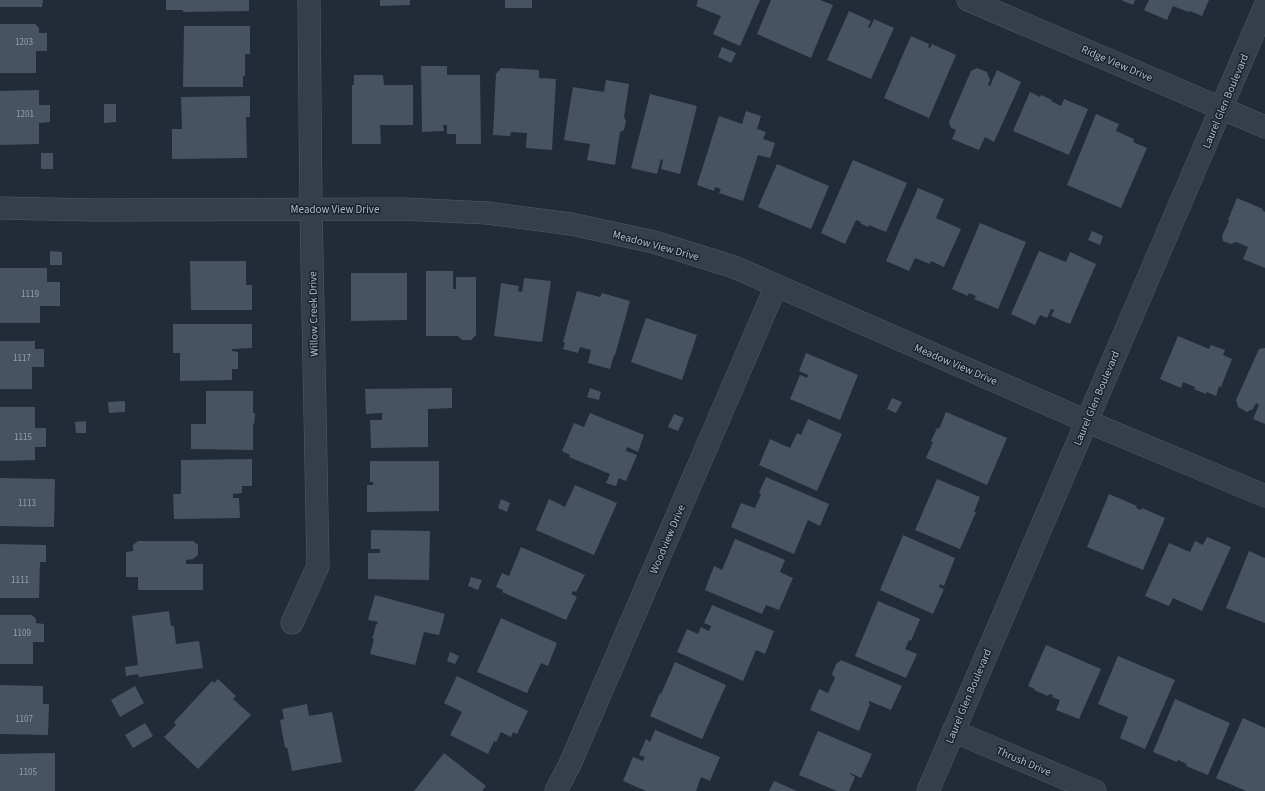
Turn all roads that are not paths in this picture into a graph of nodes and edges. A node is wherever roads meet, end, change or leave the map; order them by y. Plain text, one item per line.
1 (310, 0) edge
2 (968, 0) edge
3 (1265, 6) edge
4 (1222, 108) junction
5 (1265, 127) edge
6 (0, 208) edge
7 (311, 209) junction
8 (776, 286) junction
9 (1086, 421) junction
10 (1265, 496) edge
11 (292, 623) dead end
12 (953, 731) junction
13 (556, 791) edge
14 (928, 791) edge
15 (1095, 791) edge

1 - 7 street, Willow Creek Drive
2 - 4 street, Ridge View Drive
3 - 4 street, Laurel Glen Boulevard
4 - 5 street, Ridge View Drive
4 - 9 street, Laurel Glen Boulevard
6 - 7 street, Meadow View Drive
7 - 8 street, Meadow View Drive
7 - 11 street, Willow Creek Drive
8 - 9 street, Meadow View Drive
8 - 13 street, Woodview Drive
9 - 10 street, Meadow View Drive
9 - 12 street, Laurel Glen Boulevard
12 - 14 street, Laurel Glen Boulevard
12 - 15 street, Thrush Drive

